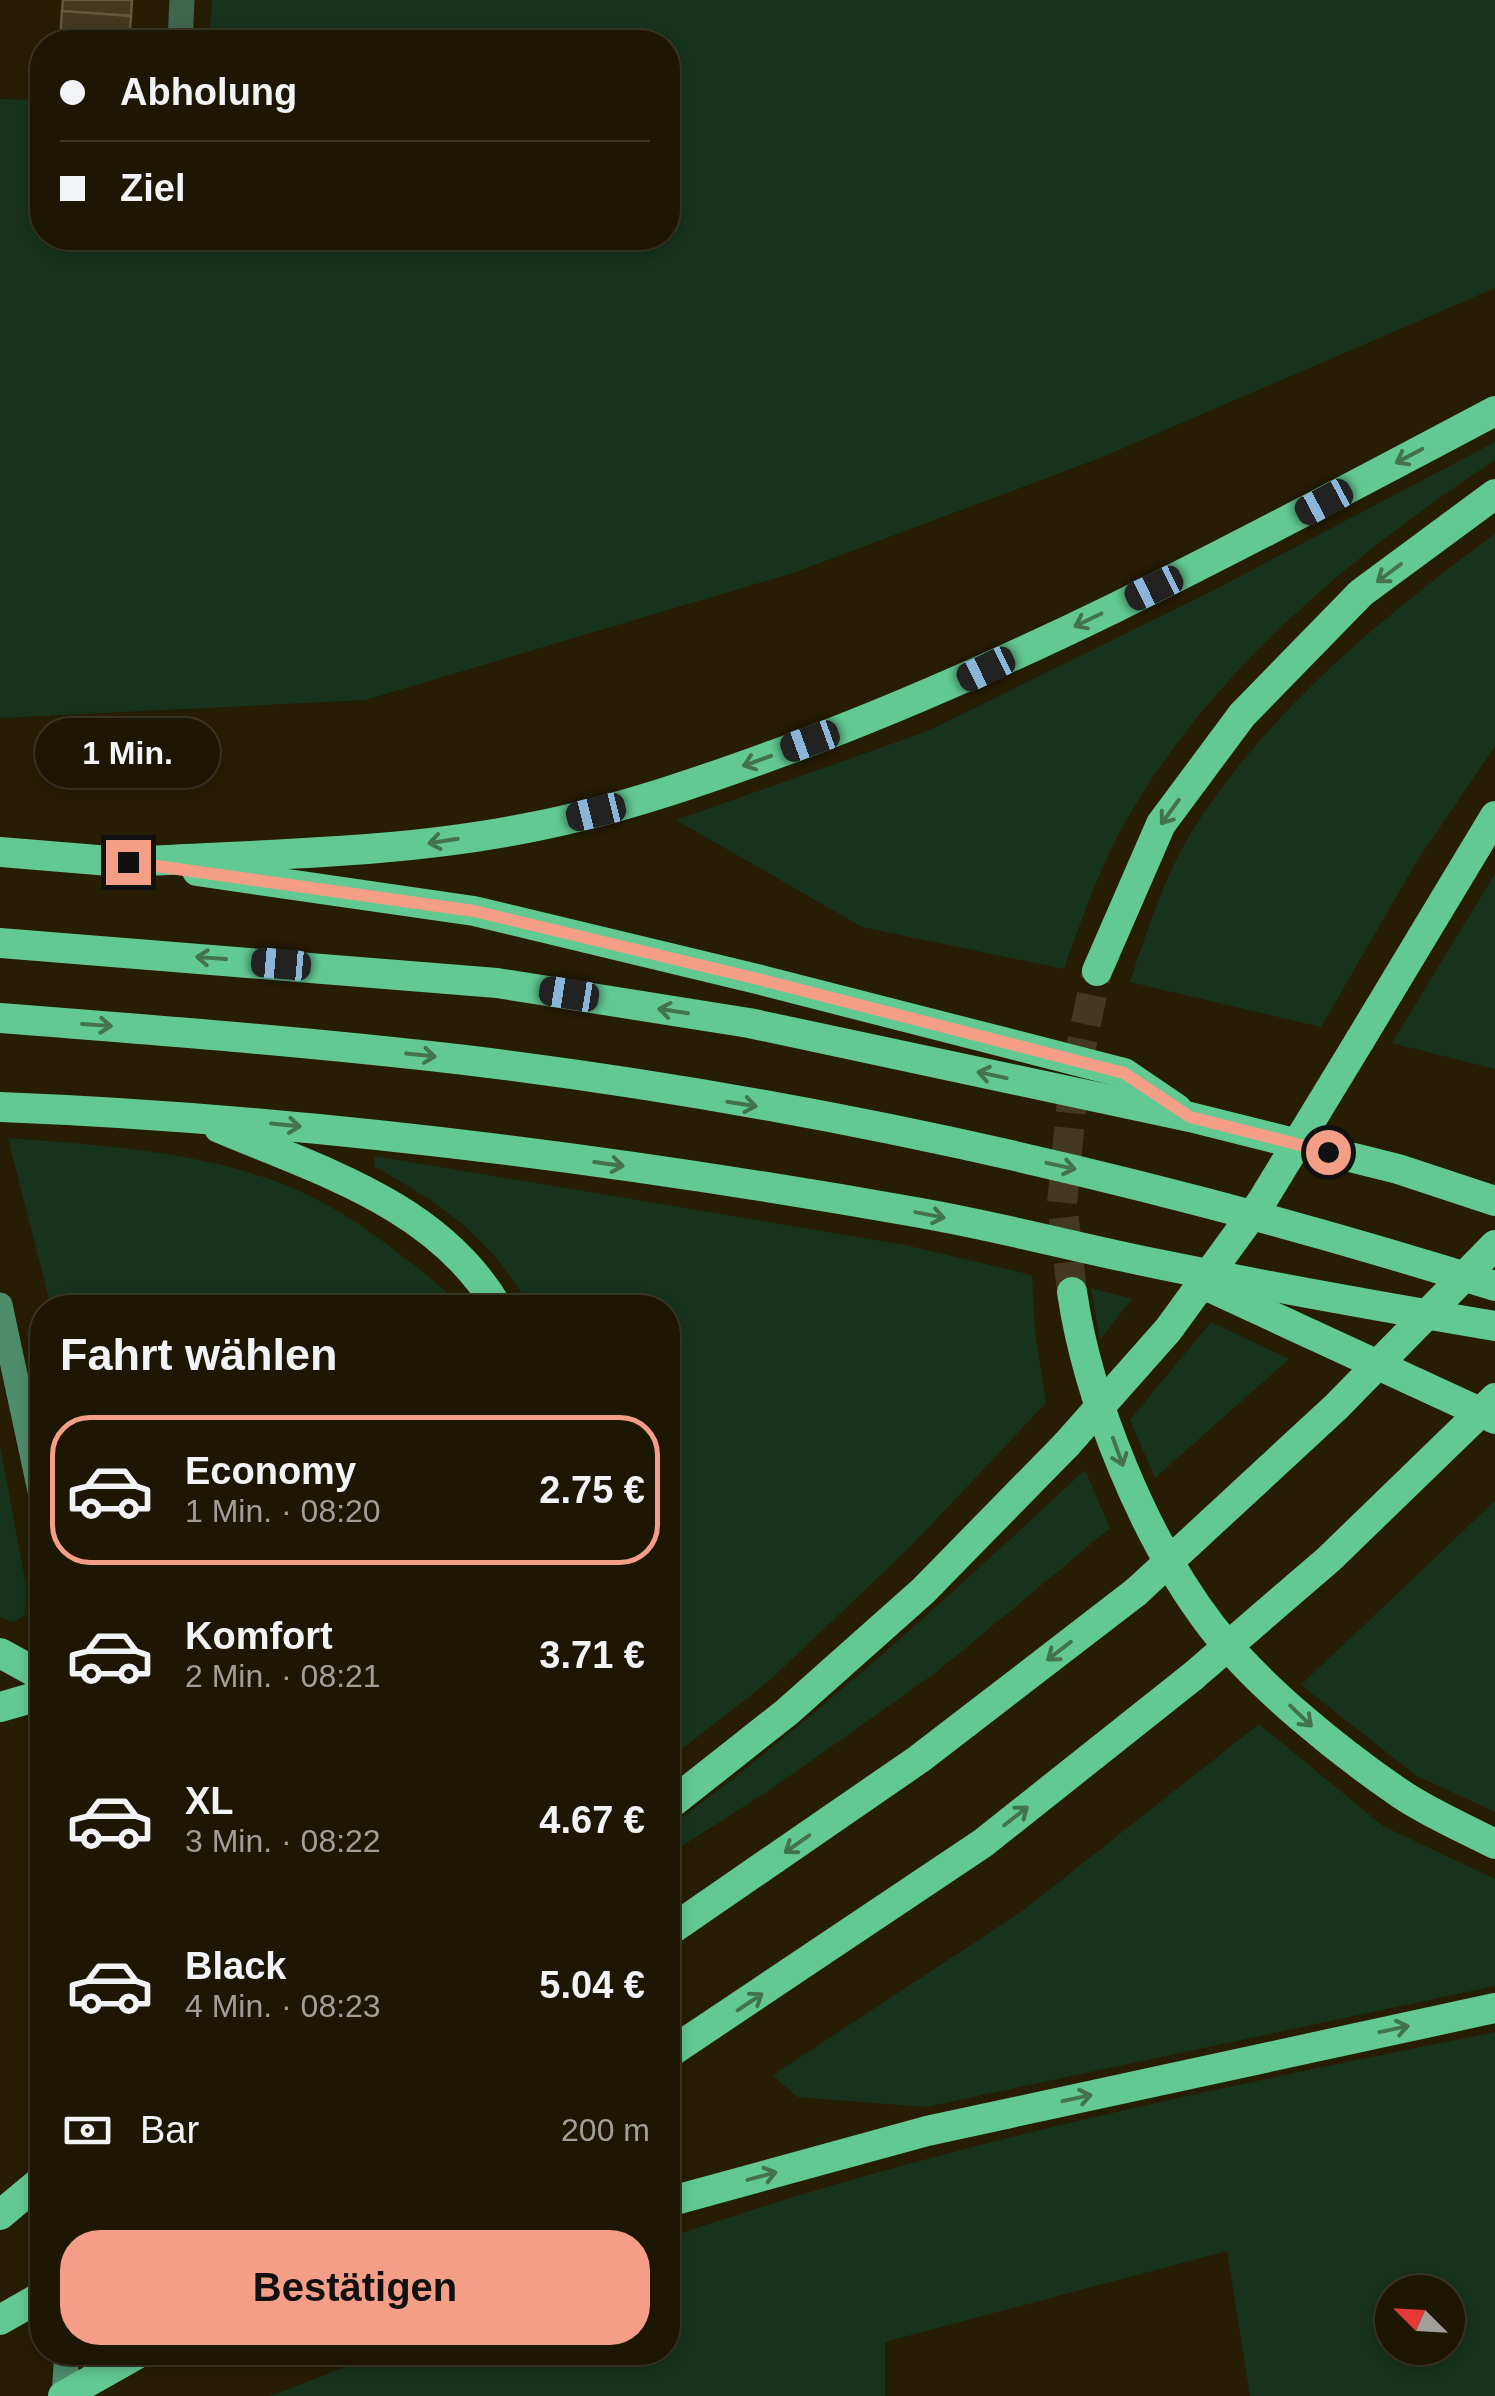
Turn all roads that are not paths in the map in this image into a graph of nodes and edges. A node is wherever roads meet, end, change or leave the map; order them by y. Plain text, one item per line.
1 (182, 0) edge
2 (181, 30) edge
3 (1495, 411) edge
4 (1495, 494) edge
5 (1495, 816) edge
6 (0, 852) edge
7 (128, 862) junction
8 (0, 943) edge
9 (1097, 971) tunnel mouth
10 (0, 1018) edge
11 (6, 1107) edge
12 (189, 1115) junction
13 (1190, 1117) junction
14 (1495, 1200) edge
15 (1495, 1245) edge
16 (1156, 1264) junction
17 (1495, 1286) edge
18 (1072, 1292) tunnel mouth
19 (487, 1295) edge
20 (0, 1306) edge
21 (1495, 1326) edge
22 (1495, 1398) edge
23 (1495, 1419) edge
24 (30, 1445) edge
25 (0, 1653) edge
26 (30, 1669) edge
27 (30, 1698) edge
28 (0, 1707) edge
29 (680, 1797) edge
30 (1495, 1844) edge
31 (680, 1924) edge
32 (1495, 2008) edge
33 (680, 2046) edge
34 (30, 2190) edge
35 (680, 2199) edge
36 (30, 2206) edge
37 (0, 2215) edge
38 (0, 2225) edge
39 (30, 2303) edge
40 (0, 2320) edge
41 (66, 2365) edge
42 (118, 2365) edge
43 (64, 2396) edge

1 - 2 street
3 -> 7 highway
4 -> 9 highway
5 - 29 highway, bridge
6 - 7 highway
7 - 13 highway
13 -> 8 highway
10 -> 17 highway
11 - 12 highway
12 -> 16 highway
12 - 19 highway
13 - 14 highway
15 -> 31 highway, bridge
16 - 21 highway
16 - 23 highway
18 -> 30 highway
20 - 24 street
33 -> 22 highway, bridge
25 - 26 highway
27 - 28 highway
35 -> 32 highway
34 - 37 highway
36 - 38 highway
39 - 40 highway
41 - 43 street
42 - 43 highway, bridge

